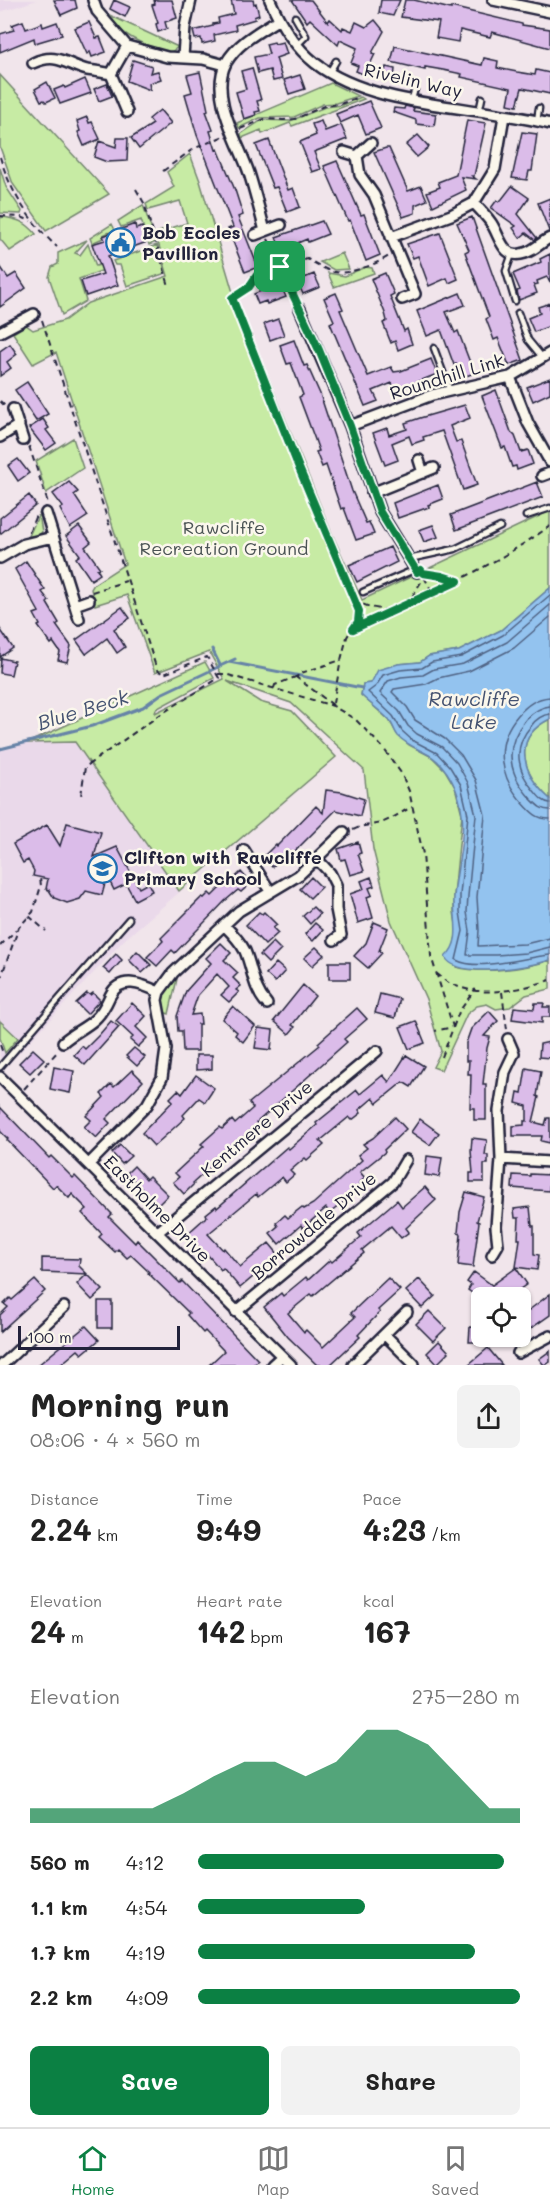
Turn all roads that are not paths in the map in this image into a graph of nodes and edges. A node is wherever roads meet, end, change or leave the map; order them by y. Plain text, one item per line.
1 (93, 0) edge
2 (191, 0) edge
3 (270, 0) edge
4 (493, 0) edge
5 (550, 12) edge
6 (295, 17) dead end
7 (279, 19) junction
8 (297, 45) junction
9 (128, 46) junction
10 (183, 57) junction
11 (336, 61) dead end
12 (33, 63) dead end
13 (225, 65) junction
14 (330, 73) junction
15 (111, 74) junction
16 (416, 85) dead end
17 (482, 98) dead end
18 (412, 99) junction
19 (539, 108) dead end
20 (127, 112) dead end
21 (479, 112) junction
22 (504, 116) junction
23 (537, 121) junction
24 (550, 124) edge
25 (371, 143) dead end
26 (344, 152) dead end
27 (357, 156) junction
28 (474, 203) junction
29 (281, 225) dead end
30 (391, 237) junction
31 (550, 238) edge
32 (512, 254) junction
33 (402, 299) dead end
34 (515, 300) dead end
35 (300, 309) road end
36 (518, 313) dead end
37 (38, 316) road end
38 (0, 332) edge
39 (435, 348) dead end
40 (546, 355) edge
41 (510, 377) junction
42 (450, 391) junction
43 (14, 409) dead end
44 (19, 425) junction
45 (350, 426) junction
46 (0, 438) edge
47 (22, 440) road end
48 (419, 460) dead end
49 (550, 462) edge
50 (434, 468) dead end
51 (423, 473) junction
52 (372, 493) junction
53 (550, 508) edge
54 (46, 513) road end
55 (526, 516) dead end
56 (500, 527) dead end
57 (53, 537) junction
58 (0, 558) edge
59 (409, 559) junction
60 (419, 571) joint
61 (363, 592) dead end
62 (88, 600) road end
63 (75, 605) junction
64 (79, 619) dead end
65 (344, 832) road end
66 (244, 850) dead end
67 (317, 859) junction
68 (270, 891) junction
69 (129, 919) dead end
70 (224, 925) junction
71 (342, 938) dead end
72 (159, 992) junction
73 (267, 1004) dead end
74 (508, 1039) road end
75 (63, 1042) road end
76 (377, 1051) dead end
77 (0, 1067) edge
78 (0, 1077) edge
79 (501, 1159) junction
80 (406, 1160) dead end
81 (550, 1162) edge
82 (88, 1164) junction
83 (158, 1232) junction
84 (492, 1255) dead end
85 (64, 1307) dead end
86 (236, 1312) junction
87 (407, 1312) dead end
88 (385, 1335) junction
89 (550, 1336) edge
90 (518, 1353) dead end
91 (282, 1356) junction
92 (414, 1364) edge
93 (2, 1365) edge
94 (273, 1365) edge
95 (291, 1365) edge
96 (353, 1365) edge

1 - 9 street
2 - 10 street
3 - 7 street, Rivelin Way
4 - 5 street
6 - 8 lane
7 - 8 street, Rivelin Way
7 - 13 street
8 - 14 street, Rivelin Way
9 - 10 street
9 - 15 street
10 - 13 street
11 - 14 lane
12 - 15 street
13 - 29 street
14 - 18 street, Rivelin Way
15 - 20 street
16 - 18 lane
17 - 21 lane
18 - 21 street, Rivelin Way
19 - 23 lane
21 - 22 street, Rivelin Way
22 - 23 street, Rivelin Way
22 - 28 street
23 - 24 street, Rivelin Way
25 - 27 street
26 - 27 street
27 - 30 street
28 - 30 street
28 - 32 street
30 - 33 street
31 - 32 street
32 - 34 lane
35 - 45 street
36 - 40 lane
37 - 38 street
39 - 42 lane
40 - 41 street, Roundhill Link
41 - 42 street, Roundhill Link
41 - 49 street
42 - 45 street, Roundhill Link
43 - 44 street
44 - 46 street
44 - 47 street
45 - 52 street
48 - 51 street
50 - 51 street
51 - 52 street
52 - 59 street
53 - 55 lane
54 - 57 street
56 - 59 lane
57 - 58 street
57 - 63 street
59 - 60 street
60 - 61 lane
62 - 63 street
63 - 64 street
65 - 67 street
66 - 68 street
67 - 68 street
67 - 71 street
68 - 70 street
69 - 77 lane
70 - 72 street
70 - 73 street
72 - 75 street
72 - 82 street
74 - 79 street
76 - 83 street, Kentmere Drive
78 - 82 street, Eastholme Drive
79 - 81 street
79 - 84 street
80 - 86 street, Borrowdale Drive
82 - 83 street, Eastholme Drive
83 - 86 street, Eastholme Drive
85 - 93 street
86 - 91 street, Eastholme Drive
87 - 88 street
88 - 92 street
88 - 96 street
89 - 90 street
91 - 94 street
91 - 95 street, Eastholme Drive

